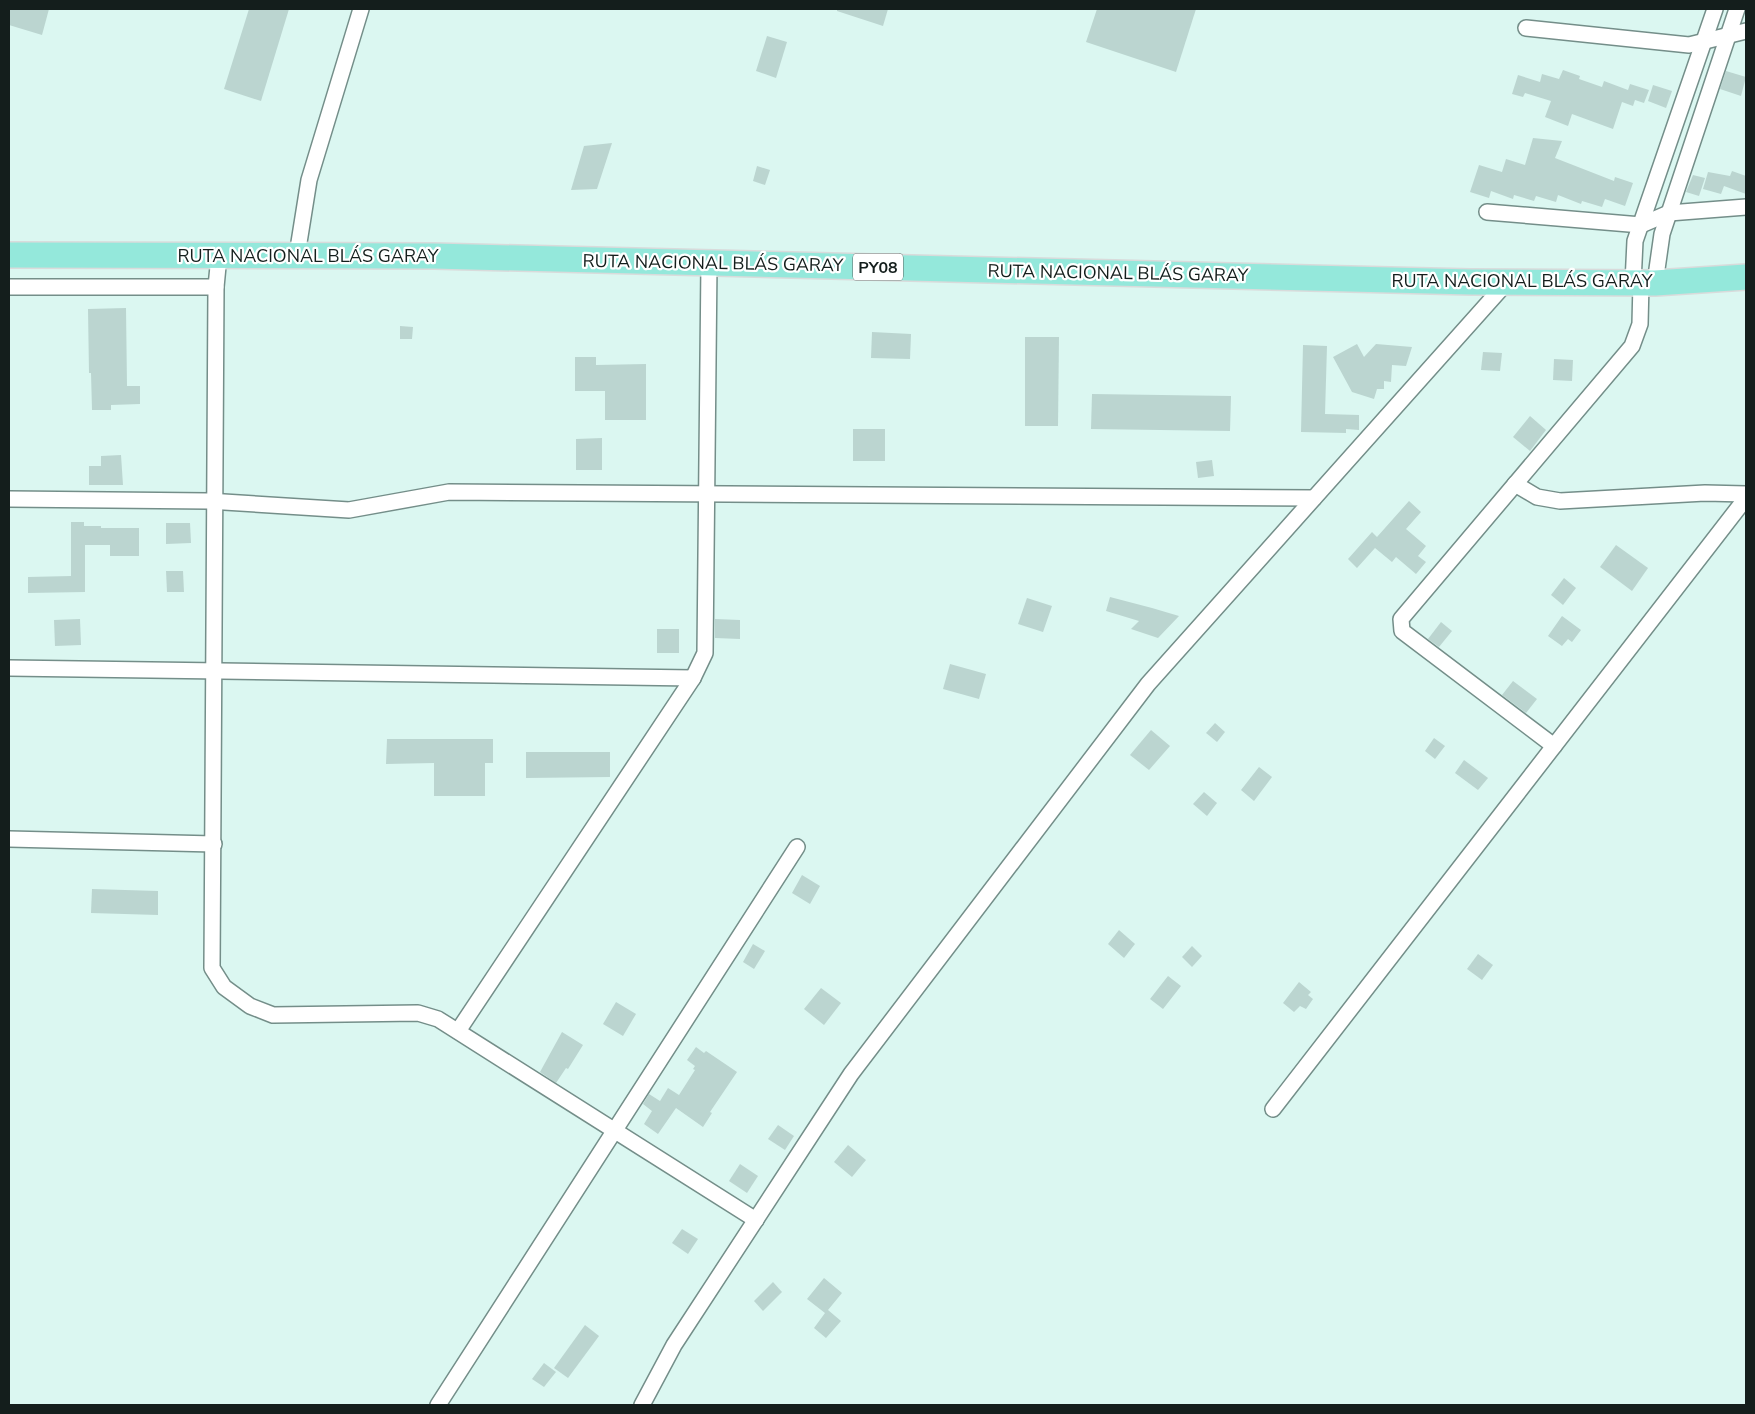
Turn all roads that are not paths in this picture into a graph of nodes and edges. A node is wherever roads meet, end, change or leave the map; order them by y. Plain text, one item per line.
1 (361, 9) edge
2 (1715, 9) edge
3 (1738, 9) edge
4 (1526, 28) dead end
5 (1746, 31) edge
6 (1729, 35) junction
7 (1704, 41) junction
8 (1746, 207) edge
9 (1487, 212) dead end
10 (1669, 214) junction
11 (1641, 225) junction
12 (9, 255) edge
13 (297, 255) junction
14 (219, 256) junction
15 (709, 263) junction
16 (1746, 277) edge
17 (1507, 282) junction
18 (1643, 283) junction
19 (9, 287) edge
20 (216, 287) junction
21 (1515, 484) junction
22 (706, 494) junction
23 (1746, 494) edge
24 (1314, 498) junction
25 (1746, 498) edge
26 (9, 499) edge
27 (216, 502) junction
28 (9, 668) edge
29 (215, 671) junction
30 (693, 678) junction
31 (1554, 746) junction
32 (9, 840) edge
33 (214, 844) junction
34 (797, 847) dead end
35 (458, 1031) junction
36 (1273, 1109) dead end
37 (615, 1130) junction
38 (756, 1220) junction
39 (438, 1405) edge
40 (642, 1405) edge

1 - 13 street
2 - 7 street
3 - 6 street
4 - 7 street
5 - 6 street
6 - 7 street
6 - 10 street
7 - 11 street
8 - 10 street
9 - 11 street
10 - 11 street
10 - 18 street
11 - 18 street
12 - 14 highway, RUTA NACIONAL BLÁS GARAY / PY08
13 - 14 highway, RUTA NACIONAL BLÁS GARAY / PY08
13 - 15 highway, RUTA NACIONAL BLÁS GARAY / PY08
14 - 20 street
15 - 17 highway, RUTA NACIONAL BLÁS GARAY / PY08
15 - 22 street
16 - 18 highway, RUTA NACIONAL BLÁS GARAY / PY08
17 - 18 highway, RUTA NACIONAL BLÁS GARAY / PY08
17 - 24 street
18 - 21 street
19 - 20 street
20 - 27 street
21 - 23 street
21 - 31 street
22 - 24 street
22 - 27 street
22 - 30 street
24 - 38 street
25 - 31 street
26 - 27 street
27 - 29 street
28 - 29 street
29 - 30 street
29 - 33 street
30 - 35 street
31 - 36 street
32 - 33 street
33 - 35 street
34 - 37 street
35 - 37 street
37 - 38 street
37 - 39 street
38 - 40 street

